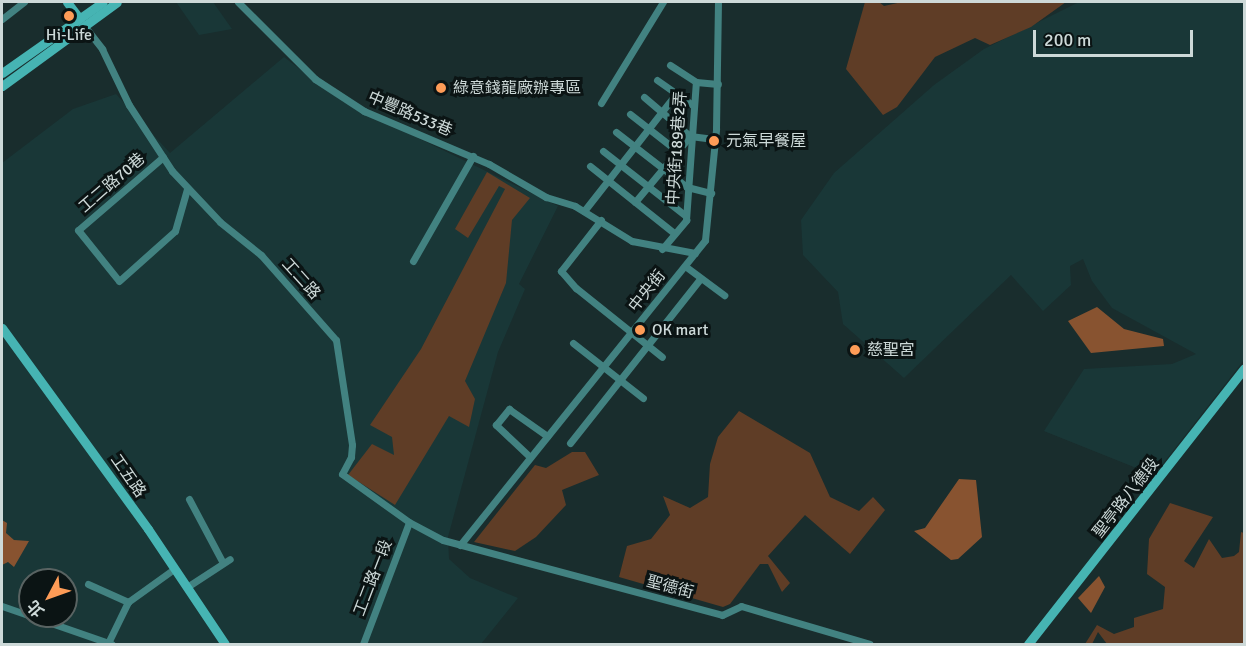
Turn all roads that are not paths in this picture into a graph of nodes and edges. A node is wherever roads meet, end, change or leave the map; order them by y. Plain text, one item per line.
1 (24, 2) edge
2 (67, 2) edge
3 (103, 2) edge
4 (117, 2) edge
5 (238, 2) edge
6 (663, 2) edge
7 (718, 2) edge
8 (2, 19) edge
9 (81, 22) junction
10 (670, 65) dead end
11 (2, 73) edge
12 (657, 80) dead end
13 (696, 82) junction
14 (718, 84) junction
15 (2, 86) edge
16 (675, 95) junction
17 (644, 97) dead end
18 (601, 103) dead end
19 (694, 106) junction
20 (662, 111) junction
21 (630, 114) dead end
22 (649, 129) junction
23 (616, 132) dead end
24 (690, 136) junction
25 (716, 139) junction
26 (635, 146) junction
27 (603, 151) dead end
28 (677, 151) junction
29 (472, 156) junction
30 (163, 157) junction
31 (620, 164) junction
32 (590, 166) dead end
33 (664, 169) junction
34 (608, 181) junction
35 (648, 187) junction
36 (687, 187) junction
37 (187, 189) junction
38 (711, 193) junction
39 (635, 202) junction
40 (584, 211) junction
41 (686, 216) junction
42 (601, 220) junction
43 (674, 233) junction
44 (662, 249) junction
45 (695, 253) junction
46 (413, 261) dead end
47 (685, 266) junction
48 (699, 280) junction
49 (723, 295) dead end
50 (2, 328) edge
51 (631, 332) junction
52 (573, 343) dead end
53 (647, 344) junction
54 (662, 357) dead end
55 (602, 368) junction
56 (1245, 369) edge
57 (619, 380) junction
58 (644, 398) dead end
59 (547, 436) junction
60 (570, 443) dead end
61 (530, 457) junction
62 (189, 499) dead end
63 (410, 522) junction
64 (460, 544) junction
65 (174, 568) junction
66 (88, 584) dead end
67 (187, 587) junction
68 (128, 602) junction
69 (2, 606) edge
70 (110, 644) edge
71 (225, 645) edge
72 (363, 645) edge
73 (870, 645) edge
74 (1028, 645) edge

1 - 8 street
2 - 9 street
3 - 9 street
4 - 9 street
5 - 29 street, 中豐路533巷
6 - 18 street
7 - 14 street, 中央街
9 - 11 street
9 - 15 street
9 - 30 street, 工二路
10 - 13 street
12 - 16 street
13 - 14 street
13 - 19 street, 中央街189巷2弄
14 - 25 street, 中央街
16 - 19 street
16 - 20 street
17 - 20 street
19 - 24 street, 中央街189巷2弄
20 - 22 street
20 - 24 street
21 - 22 street
22 - 26 street
22 - 28 street
23 - 26 street
24 - 25 street
24 - 28 street
24 - 36 street, 中央街189巷2弄
25 - 38 street, 中央街
26 - 31 street
26 - 33 street
27 - 31 street
28 - 33 street
29 - 40 street, 中豐路533巷
29 - 46 street
30 - 37 street, 工二路
30 - 37 street, 工二路70巷
31 - 34 street
31 - 35 street
32 - 34 street
33 - 35 street
33 - 36 street
34 - 39 street
34 - 40 street
35 - 39 street
35 - 41 street
36 - 38 street
36 - 41 street, 中央街189巷2弄
37 - 63 street, 工二路
38 - 45 street, 中央街
39 - 43 street
40 - 42 street, 中豐路533巷
41 - 43 street
42 - 44 street, 中豐路533巷
42 - 51 street
43 - 44 street
44 - 45 street, 中豐路533巷
45 - 47 street, 中央街
47 - 48 street
47 - 51 street, 中央街
48 - 49 street
48 - 53 street
50 - 65 street, 工五路
51 - 53 street
51 - 55 street, 中央街
52 - 55 street
53 - 54 street
53 - 57 street
55 - 57 street
55 - 59 street, 中央街
56 - 74 street, 聖亭路八德段
57 - 58 street
57 - 60 street
59 - 61 street, 中央街
59 - 61 street
61 - 64 street, 中央街
62 - 67 street
63 - 64 street, 工二路
63 - 72 street, 工二路一段
64 - 73 street, 聖德街
65 - 67 street, 工五路
65 - 68 street
66 - 68 street
67 - 71 street, 工五路
68 - 70 street
69 - 70 street

